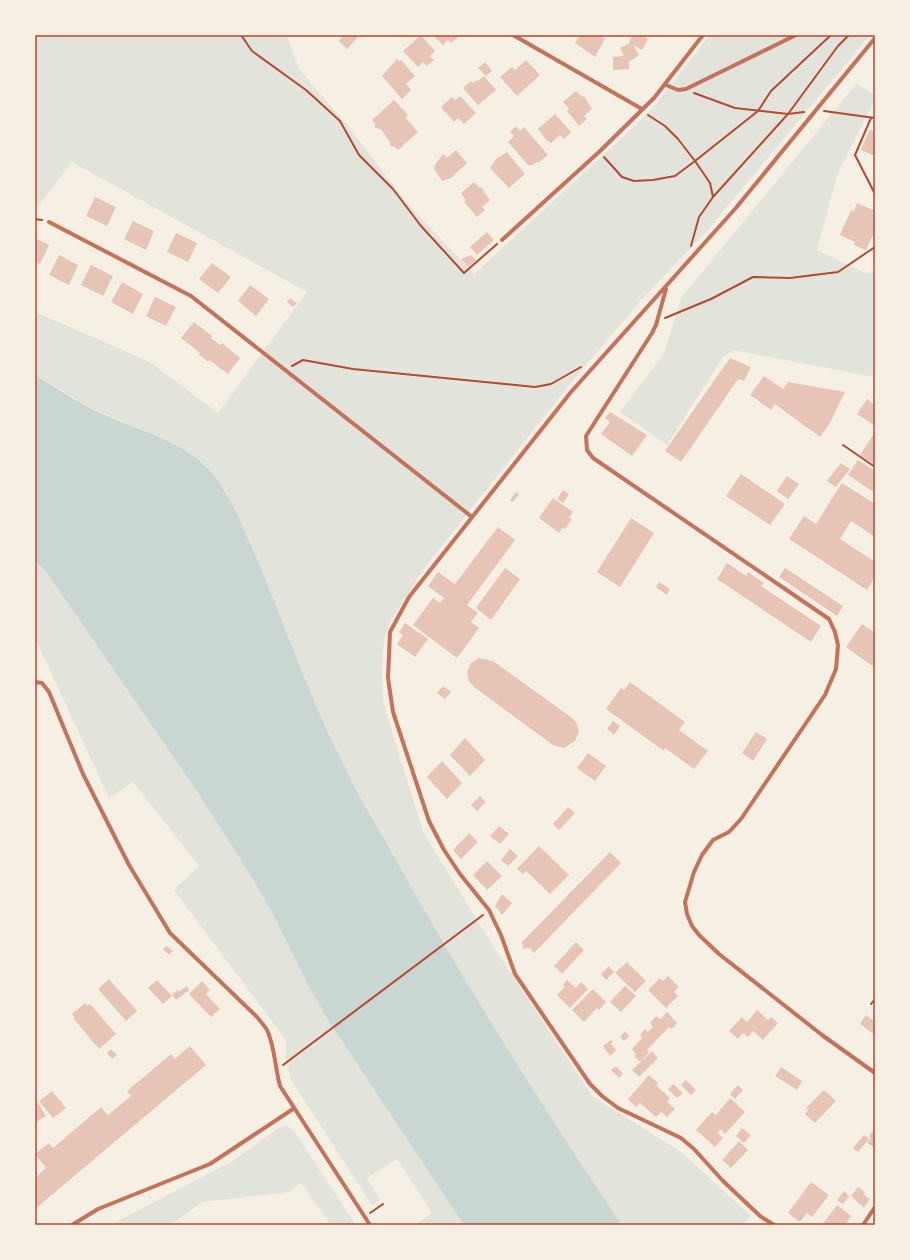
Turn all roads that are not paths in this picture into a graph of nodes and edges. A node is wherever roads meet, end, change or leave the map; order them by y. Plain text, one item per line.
1 (513, 35) edge
2 (702, 35) edge
3 (796, 35) edge
4 (875, 38) edge
5 (666, 85) junction
6 (642, 110) junction
7 (49, 222) dead end
8 (502, 240) road end
9 (667, 287) junction
10 (472, 516) junction
11 (35, 682) edge
12 (875, 1072) edge
13 (293, 1109) junction
14 (875, 1207) edge
15 (72, 1225) edge
16 (370, 1225) edge
17 (774, 1225) edge
18 (863, 1225) edge

1 - 6 street
2 - 5 street
3 - 5 street
4 - 9 street
5 - 6 street
6 - 8 street
7 - 10 street
9 - 10 street
9 - 12 street
10 - 17 street
11 - 13 street
13 - 15 street
13 - 16 street
14 - 18 street

